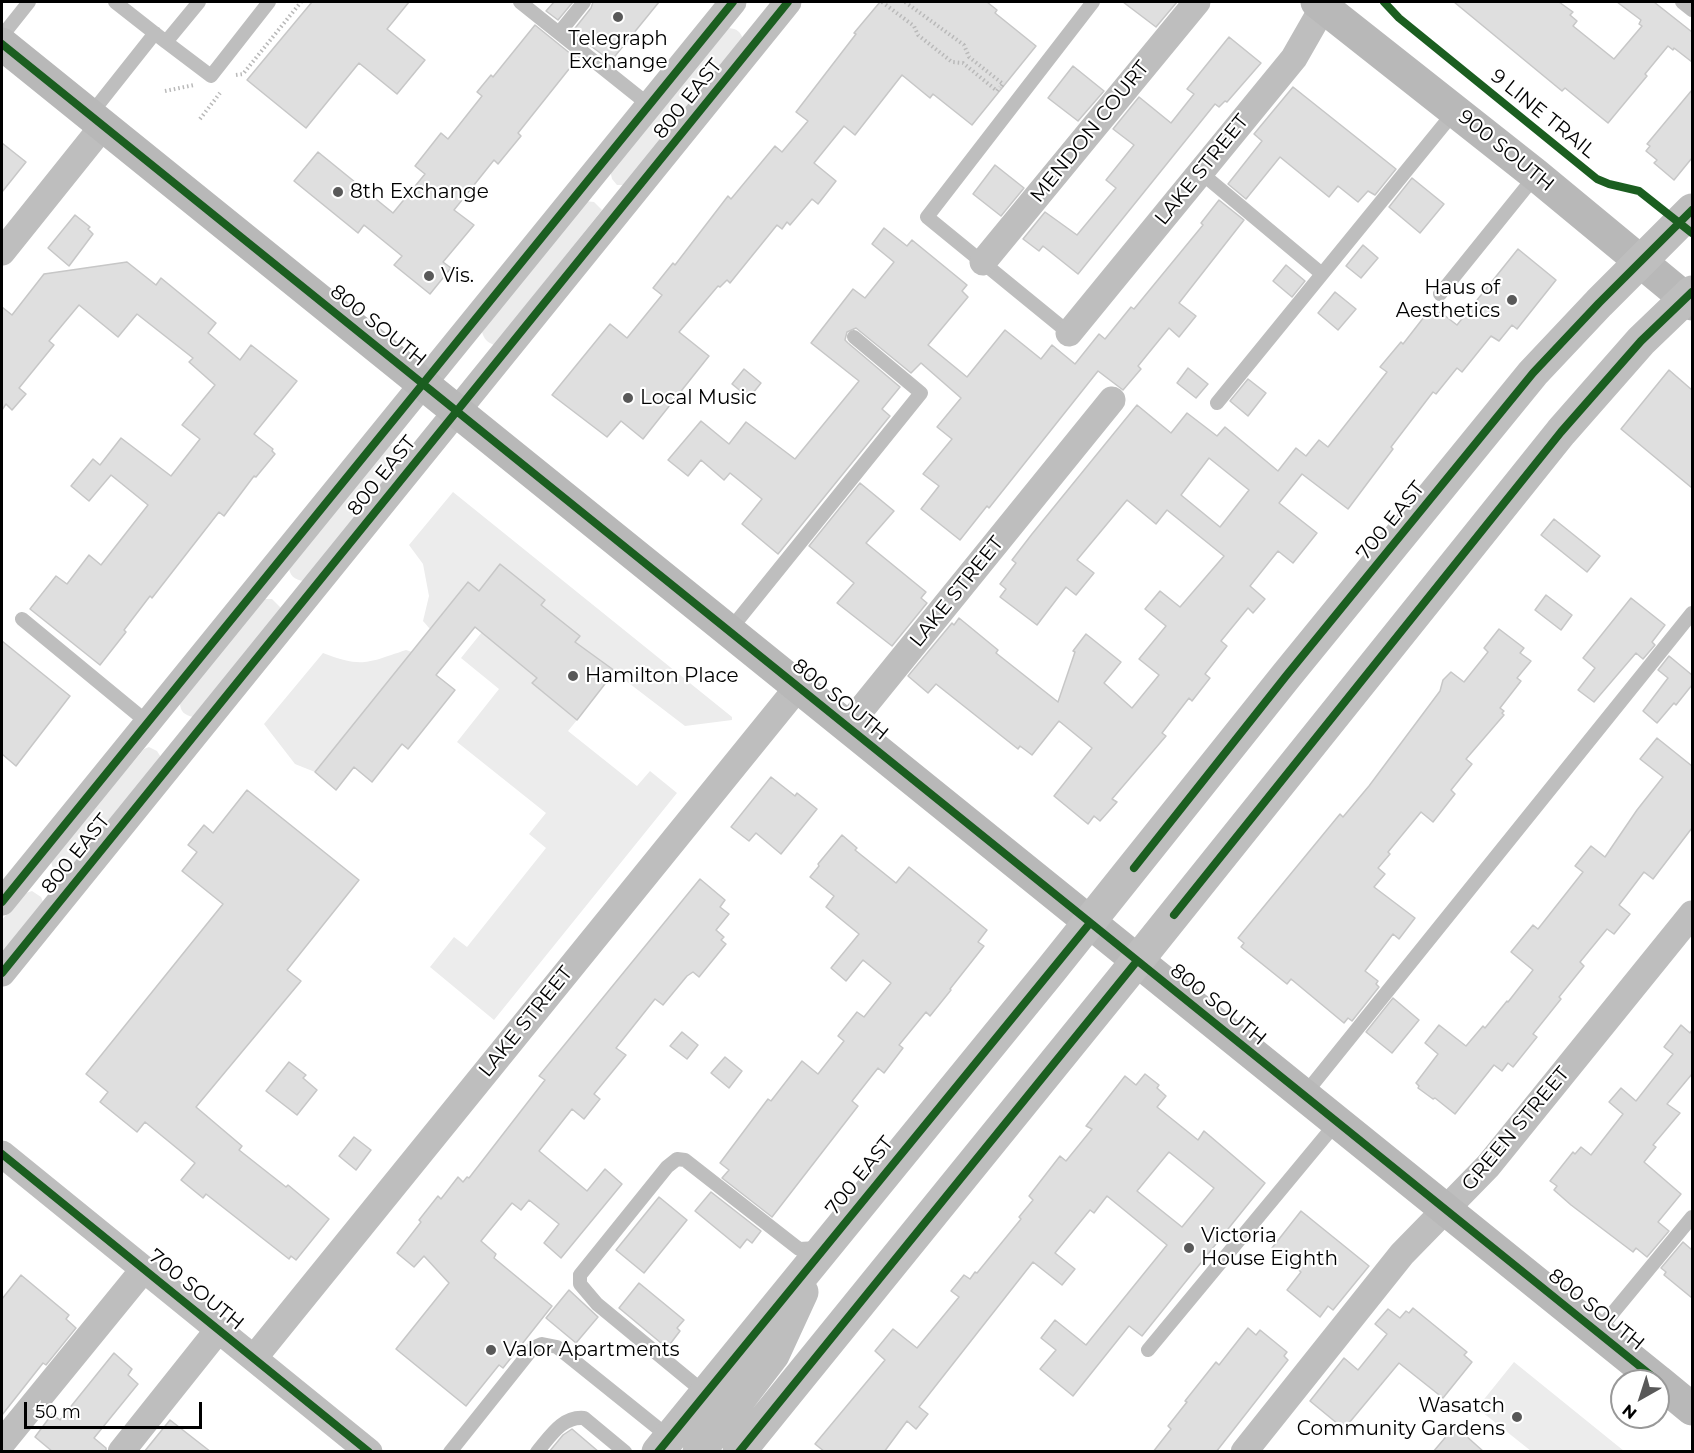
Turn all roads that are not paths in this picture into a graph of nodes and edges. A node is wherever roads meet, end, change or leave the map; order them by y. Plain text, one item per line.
1 (29, 2) edge
2 (115, 2) edge
3 (199, 2) edge
4 (270, 2) edge
5 (520, 2) edge
6 (584, 2) edge
7 (733, 2) edge
8 (788, 2) edge
9 (1093, 2) edge
10 (1197, 2) edge
11 (1682, 2) edge
12 (1323, 3) edge
13 (1692, 10) edge
14 (559, 33) junction
15 (2, 36) edge
16 (161, 37) junction
17 (2, 44) edge
18 (649, 105) junction
19 (1455, 111) junction
20 (97, 121) junction
21 (1200, 172) junction
22 (1536, 175) junction
23 (587, 181) junction
24 (621, 208) junction
25 (1692, 210) edge
26 (2, 252) edge
27 (1641, 261) junction
28 (983, 262) junction
29 (1322, 274) junction
30 (1440, 294) dead end
31 (1690, 298) edge
32 (1070, 333) joint
33 (854, 338) dead end
34 (422, 384) junction
35 (1112, 400) dead end
36 (1217, 403) dead end
37 (456, 411) junction
38 (260, 583) junction
39 (294, 611) junction
40 (1692, 613) edge
41 (22, 619) dead end
42 (729, 631) junction
43 (798, 687) junction
44 (147, 722) junction
45 (847, 727) junction
46 (182, 750) junction
47 (27, 870) junction
48 (62, 898) junction
49 (2, 902) edge
50 (1692, 914) edge
51 (1090, 923) junction
52 (1137, 961) junction
53 (2, 973) edge
54 (1304, 1095) junction
55 (1337, 1122) junction
56 (2, 1154) edge
57 (1445, 1209) junction
58 (1692, 1217) edge
59 (823, 1247) junction
60 (144, 1269) junction
61 (219, 1329) junction
62 (1597, 1332) junction
63 (1148, 1350) dead end
64 (254, 1358) junction
65 (1643, 1369) edge
66 (1670, 1391) edge
67 (705, 1393) junction
68 (1692, 1409) edge
69 (2, 1443) edge
70 (663, 1444) edge
71 (121, 1452) edge
72 (369, 1452) edge
73 (450, 1452) edge
74 (537, 1452) edge
75 (625, 1452) edge
76 (699, 1452) edge
77 (740, 1452) edge
78 (1244, 1452) edge

1 - 15 lane
2 - 16 lane
3 - 16 lane
4 - 16 lane
5 - 14 lane
6 - 14 lane
7 - 18 street, 800 EAST
8 - 24 street, 800 EAST
9 - 28 lane
10 - 28 street, MENDON COURT
11 - 13 lane
12 - 19 main road, 900 SOUTH
12 - 21 street, LAKE STREET
14 - 18 lane
16 - 20 lane
17 - 20 main road, 800 SOUTH
18 - 23 street, 800 EAST
19 - 22 main road, 900 SOUTH
19 - 29 lane
20 - 26 street
20 - 34 main road, 800 SOUTH
21 - 29 lane
21 - 32 street, LAKE STREET
22 - 27 main road, 900 SOUTH
22 - 30 lane
23 - 24 street
23 - 34 street, 800 EAST
24 - 37 street, 800 EAST
25 - 27 main road, 700 EAST
27 - 31 main road, 900 SOUTH
27 - 51 main road, 700 EAST
28 - 32 lane
29 - 36 lane
31 - 52 main road
33 - 42 lane
34 - 37 main road, 800 SOUTH
34 - 38 street, 800 EAST
35 - 45 street, LAKE STREET
37 - 39 street, 800 EAST
37 - 42 main road, 800 SOUTH
38 - 39 street
38 - 44 street, 800 EAST
39 - 46 street, 800 EAST
40 - 54 lane
41 - 44 lane
42 - 43 main road, 800 SOUTH
43 - 45 main road, 800 SOUTH
43 - 64 street, LAKE STREET
44 - 46 street
44 - 47 street, 800 EAST
45 - 51 main road, 800 SOUTH
46 - 48 street, 800 EAST
47 - 48 street
47 - 49 street, 800 EAST
48 - 53 street, 800 EAST
50 - 57 street, GREEN STREET
51 - 52 main road, 800 SOUTH
51 - 59 main road, 700 EAST
52 - 54 main road, 800 SOUTH
52 - 77 main road
54 - 55 main road, 800 SOUTH
55 - 57 main road, 800 SOUTH
55 - 63 lane
56 - 60 street, 700 SOUTH
57 - 62 main road, 800 SOUTH
57 - 78 street, GREEN STREET
58 - 62 lane
59 - 67 main road, 700 EAST
59 - 67 lane
59 - 76 main road
60 - 61 street, 700 SOUTH
60 - 69 street
61 - 64 street, 700 SOUTH
61 - 71 street
62 - 65 main road, 800 SOUTH
64 - 72 street, 700 SOUTH
66 - 68 main road, 800 SOUTH
67 - 70 main road, 700 EAST
70 - 73 lane
74 - 75 lane

